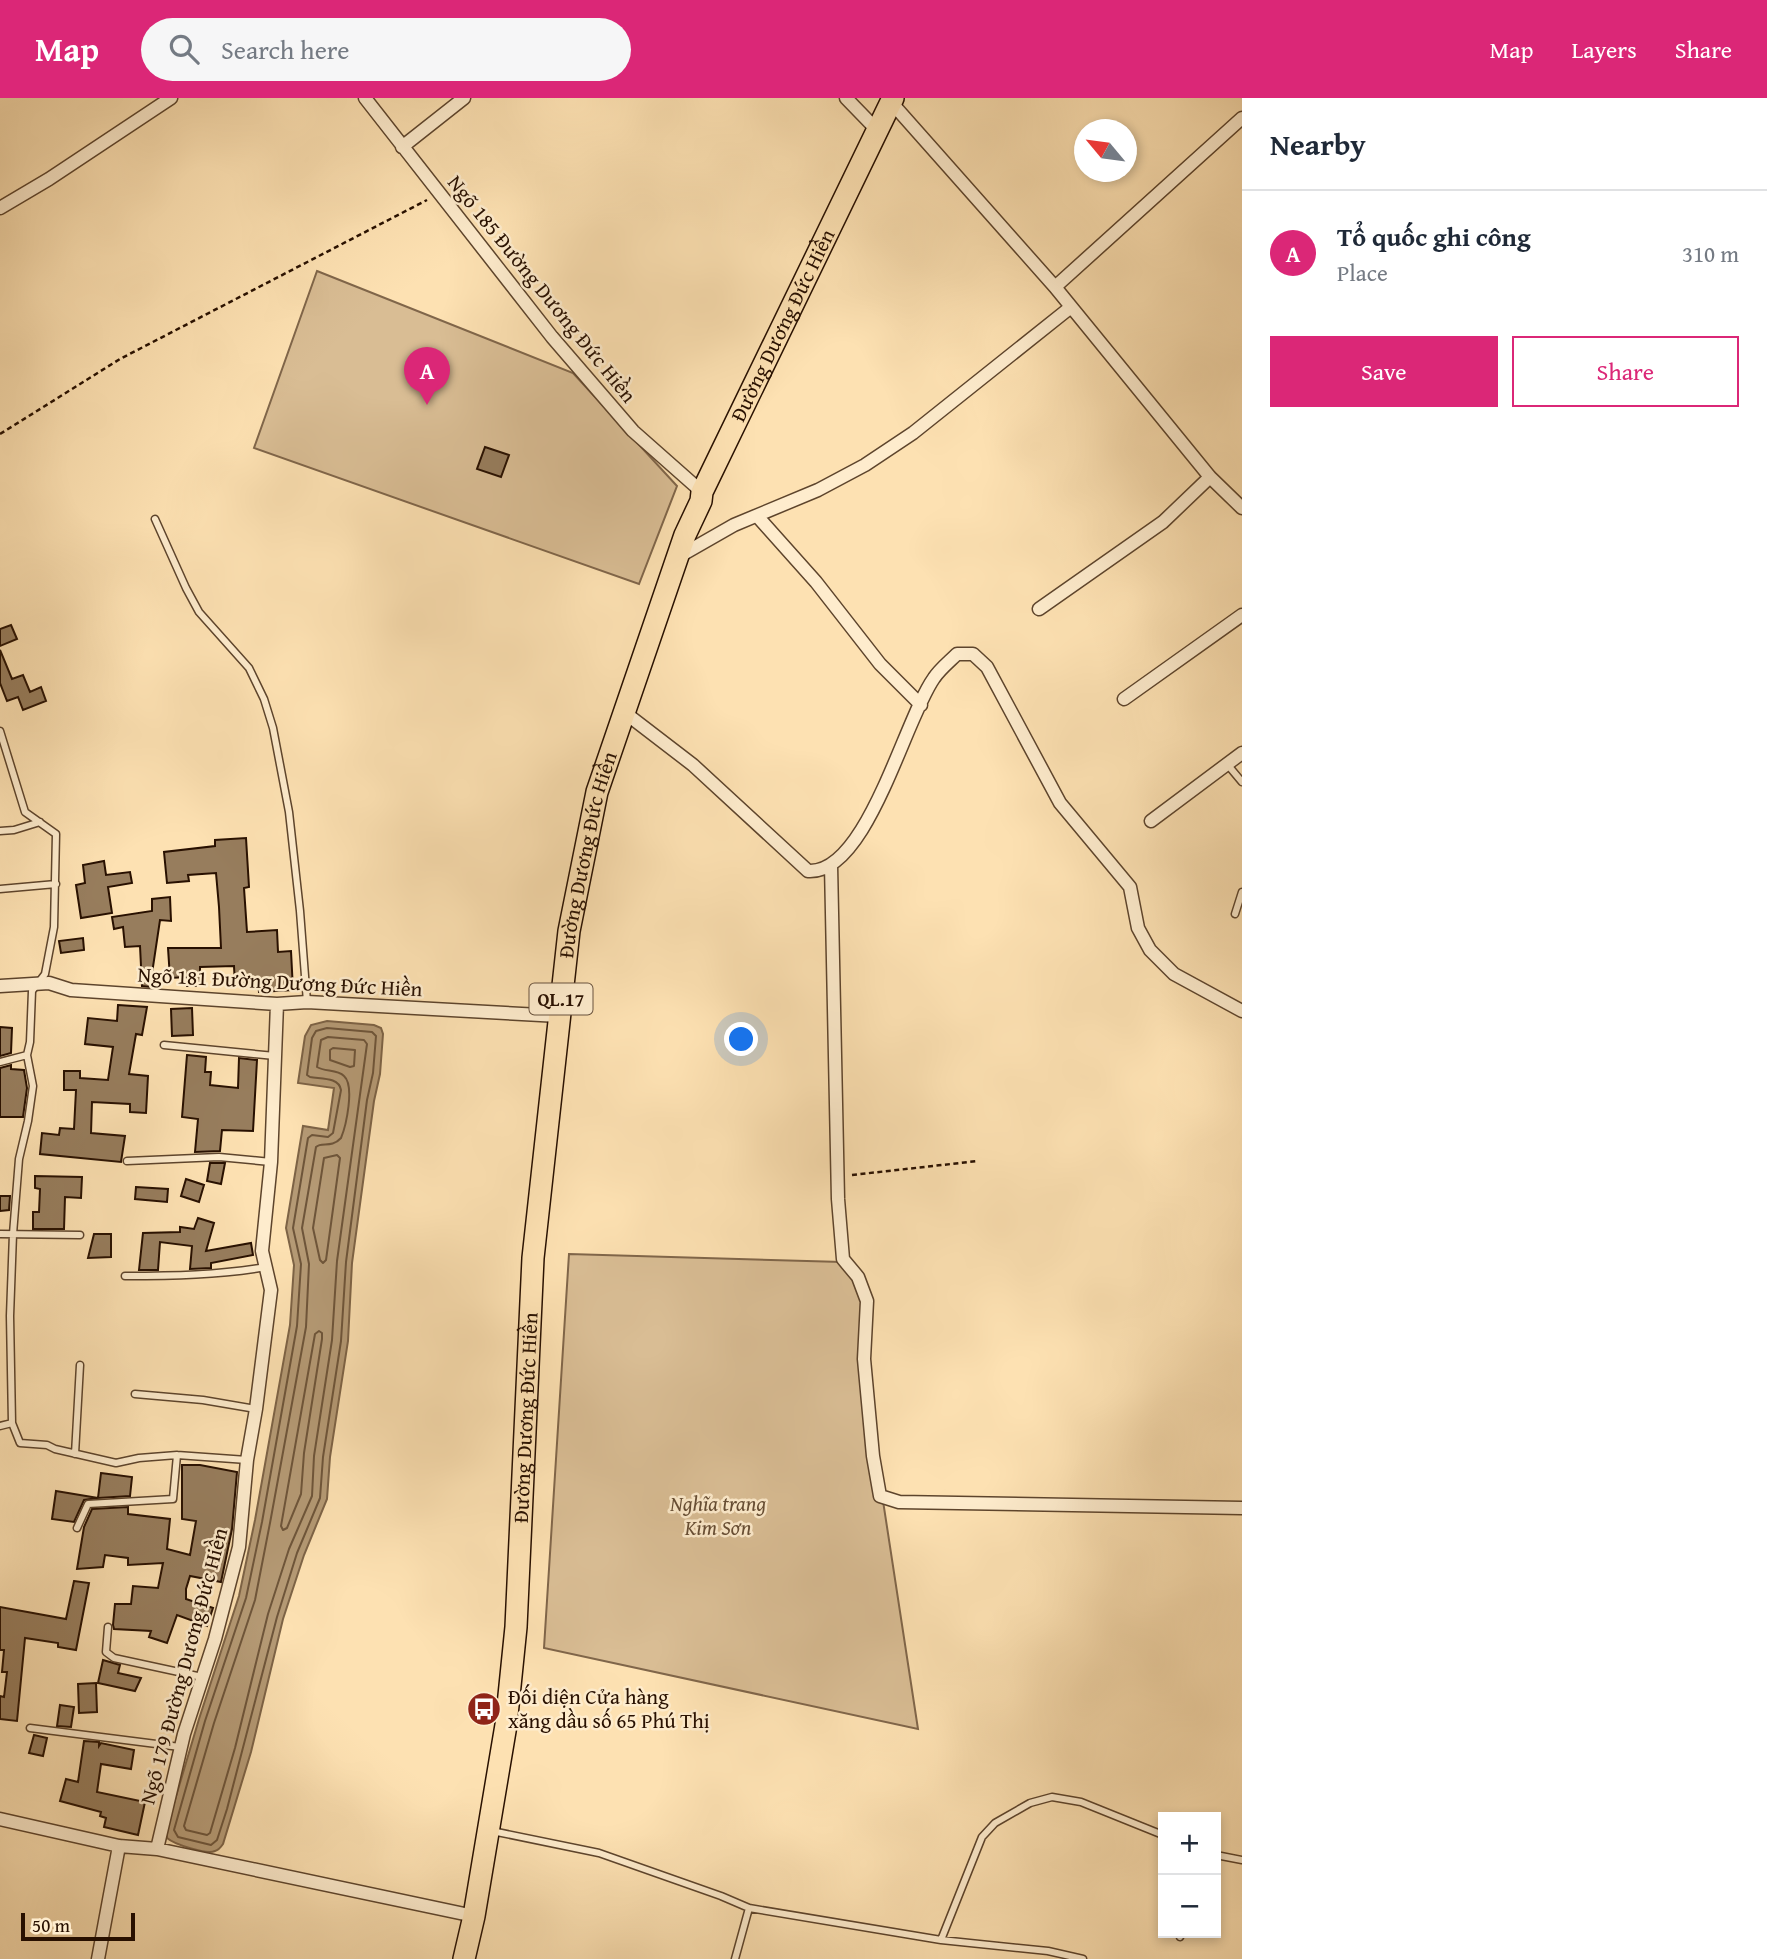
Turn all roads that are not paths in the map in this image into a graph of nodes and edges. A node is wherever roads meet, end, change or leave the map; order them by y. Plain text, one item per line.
1 (171, 98) edge
2 (365, 98) edge
3 (464, 98) edge
4 (846, 98) edge
5 (892, 100) edge
6 (1242, 118) edge
7 (877, 130) junction
8 (402, 147) junction
9 (0, 208) edge
10 (1055, 287) junction
11 (1070, 307) junction
12 (1210, 477) junction
13 (702, 492) junction
14 (1242, 508) edge
15 (758, 517) junction
16 (155, 519) dead end
17 (677, 557) junction
18 (1039, 610) dead end
19 (1242, 615) edge
20 (1124, 699) dead end
21 (920, 705) junction
22 (624, 712) junction
23 (0, 731) edge
24 (1242, 752) edge
25 (1227, 764) junction
26 (1242, 782) edge
27 (1151, 821) dead end
28 (40, 822) junction
29 (0, 831) edge
30 (831, 866) junction
31 (56, 884) junction
32 (0, 889) edge
33 (1242, 892) edge
34 (1235, 914) dead end
35 (0, 986) edge
36 (34, 987) junction
37 (307, 1002) junction
38 (277, 1004) junction
39 (1242, 1011) edge
40 (559, 1016) junction
41 (164, 1045) dead end
42 (27, 1055) junction
43 (275, 1056) junction
44 (0, 1062) edge
45 (127, 1161) dead end
46 (271, 1162) junction
47 (0, 1234) edge
48 (13, 1234) junction
49 (80, 1235) dead end
50 (266, 1268) junction
51 (125, 1276) dead end
52 (0, 1292) edge
53 (10, 1292) junction
54 (80, 1365) dead end
55 (135, 1394) dead end
56 (257, 1409) junction
57 (12, 1423) junction
58 (0, 1426) edge
59 (75, 1454) junction
60 (177, 1455) junction
61 (247, 1460) junction
62 (1242, 1508) edge
63 (77, 1528) dead end
64 (108, 1627) dead end
65 (202, 1677) junction
66 (30, 1728) dead end
67 (180, 1747) junction
68 (0, 1819) edge
69 (487, 1830) junction
70 (1158, 1833) edge
71 (119, 1846) junction
72 (157, 1849) junction
73 (1221, 1857) edge
74 (1242, 1860) edge
75 (749, 1908) junction
76 (474, 1916) junction
77 (941, 1940) junction
78 (97, 1959) edge
79 (464, 1959) edge
80 (735, 1959) edge
81 (1083, 1959) edge

1 - 9 street
2 - 8 street, Ngõ 185 Đường Dương Đức Hiền
3 - 8 street
4 - 7 street
5 - 7 highway, Đường Dương Đức Hiền / QL.17
5 - 10 street
6 - 10 street
7 - 13 highway, Đường Dương Đức Hiền / QL.17
8 - 13 street, Ngõ 185 Đường Dương Đức Hiền
10 - 11 street
11 - 12 street
11 - 15 street
12 - 14 street
12 - 18 street
13 - 17 highway, Đường Dương Đức Hiền / QL.17
15 - 17 street
15 - 21 street
16 - 37 lane
17 - 22 highway, Đường Dương Đức Hiền / QL.17
19 - 20 street
21 - 30 street
21 - 39 street
22 - 30 street
22 - 40 highway, Đường Dương Đức Hiền / QL.17
23 - 28 lane
24 - 25 street
25 - 26 lane
25 - 27 street
28 - 29 lane
28 - 31 lane
30 - 62 street
31 - 32 lane
31 - 36 lane
33 - 34 lane
35 - 36 street, Ngõ 181 Đường Dương Đức Hiền
36 - 38 street, Ngõ 181 Đường Dương Đức Hiền
36 - 42 lane
37 - 38 street, Ngõ 181 Đường Dương Đức Hiền
37 - 40 street, Ngõ 181 Đường Dương Đức Hiền
38 - 43 street, Ngõ 179 Đường Dương Đức Hiền
40 - 69 highway, Đường Dương Đức Hiền / QL.17
41 - 43 lane
42 - 44 lane
42 - 48 lane
43 - 46 street, Ngõ 179 Đường Dương Đức Hiền
45 - 46 lane
46 - 50 street, Ngõ 179 Đường Dương Đức Hiền
47 - 48 lane
48 - 49 lane
48 - 53 lane
50 - 51 lane
50 - 56 street, Ngõ 179 Đường Dương Đức Hiền
52 - 53 lane
53 - 57 lane
54 - 59 lane
55 - 56 lane
56 - 61 street, Ngõ 179 Đường Dương Đức Hiền
57 - 58 lane
57 - 59 lane
59 - 60 lane
60 - 61 lane
60 - 63 lane
61 - 65 street, Ngõ 179 Đường Dương Đức Hiền
64 - 65 lane
65 - 67 street, Ngõ 179 Đường Dương Đức Hiền
66 - 67 lane
67 - 72 street, Ngõ 179 Đường Dương Đức Hiền
68 - 71 street
69 - 75 lane
69 - 76 highway, Đường Dương Đức Hiền / QL.17
70 - 77 lane
71 - 72 street
71 - 78 street
72 - 76 street
73 - 74 lane
75 - 77 lane
75 - 80 lane
76 - 79 highway, Đường Dương Đức Hiền / QL.17
77 - 81 lane

